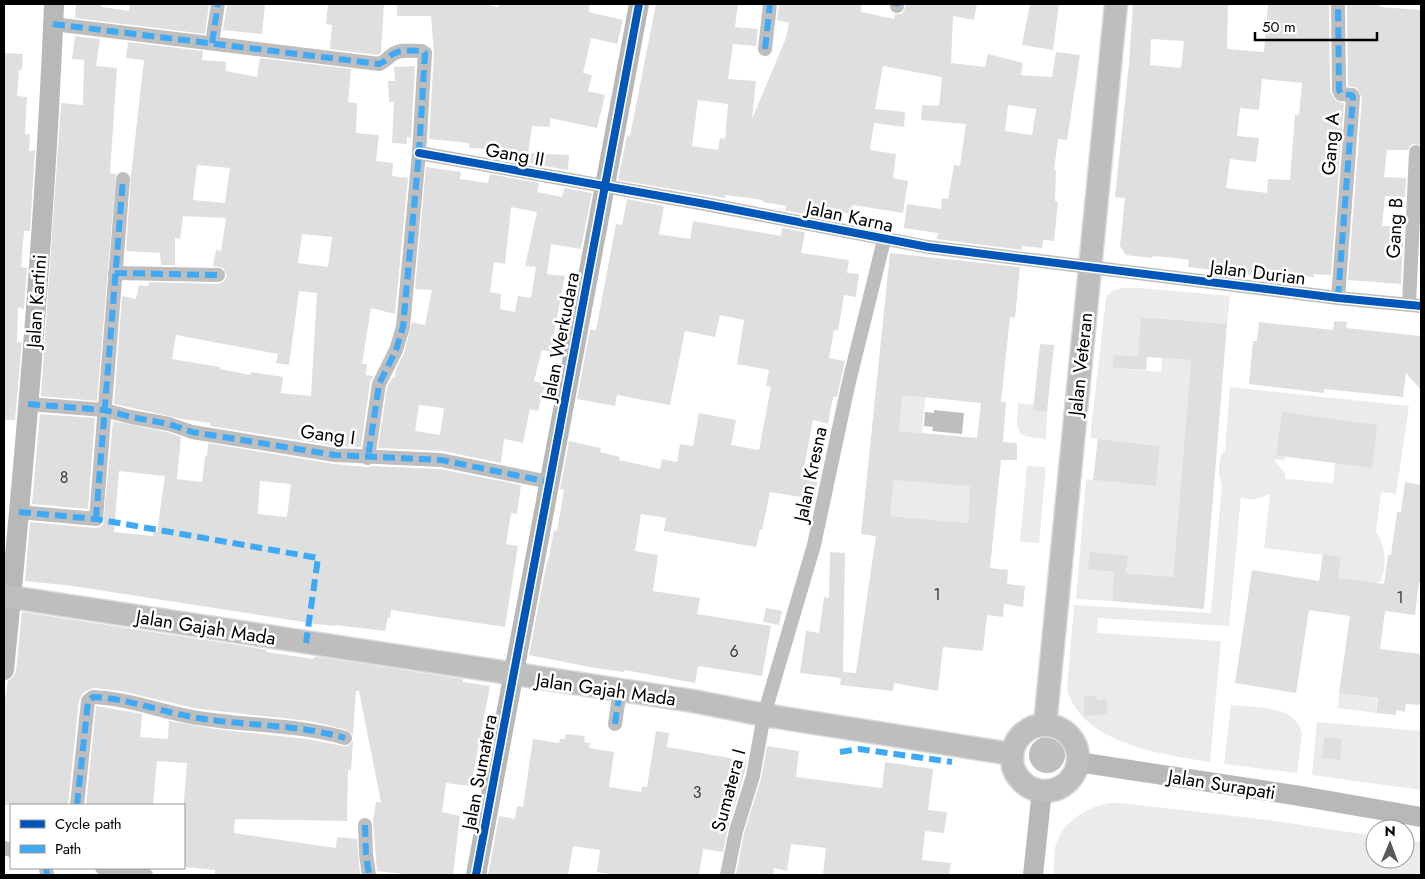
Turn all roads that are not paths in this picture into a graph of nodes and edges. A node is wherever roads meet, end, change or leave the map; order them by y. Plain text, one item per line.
1 (54, 4) edge
2 (218, 4) edge
3 (640, 4) edge
4 (770, 4) edge
5 (1116, 4) edge
6 (1338, 4) edge
7 (53, 24) junction
8 (212, 43) junction
9 (765, 49) dead end
10 (1416, 152) dead end
11 (419, 153) junction
12 (123, 179) dead end
13 (605, 185) junction
14 (884, 240) junction
15 (1090, 267) junction
16 (115, 273) junction
17 (218, 275) dead end
18 (1338, 298) junction
19 (1415, 306) edge
20 (28, 404) junction
21 (104, 410) junction
22 (368, 458) junction
23 (549, 482) junction
24 (19, 512) junction
25 (7, 596) edge
26 (4, 670) edge
27 (514, 675) junction
28 (620, 690) junction
29 (764, 715) junction
30 (615, 724) dead end
31 (1045, 725) junction
32 (345, 738) dead end
33 (1012, 754) junction
34 (1078, 762) junction
35 (1042, 790) junction
36 (77, 804) edge
37 (1421, 817) edge
38 (365, 825) dead end
39 (108, 869) edge
40 (146, 875) edge
41 (369, 875) edge
42 (476, 875) edge
43 (727, 875) edge
44 (1033, 875) edge

1 - 7 main road, Jalan Kartini
2 - 8 street
3 - 13 main road, Jalan Werkudara
4 - 9 street
5 - 15 main road, Jalan Veteran
6 - 18 street, Gang A
7 - 8 street
7 - 20 main road, Jalan Kartini
8 - 11 street
10 - 19 street, Gang B
11 - 13 street, Gang II
11 - 22 street
12 - 16 street
13 - 14 street, Jalan Karna
13 - 23 main road, Jalan Werkudara
14 - 15 street, Jalan Karna
14 - 29 street, Jalan Kresna
15 - 18 street, Jalan Durian
15 - 31 main road, Jalan Veteran
16 - 17 street
16 - 21 street
18 - 19 street, Jalan Durian
20 - 21 street, Gang I
20 - 24 main road, Jalan Kartini
21 - 22 street, Gang I
21 - 24 street
22 - 23 street, Gang I
23 - 27 main road, Jalan Werkudara
24 - 25 main road, Jalan Kartini
25 - 26 main road, Jalan Kartini
25 - 27 main road, Jalan Gajah Mada
27 - 28 main road, Jalan Gajah Mada
27 - 42 main road, Jalan Sumatera
28 - 29 main road, Jalan Gajah Mada
28 - 30 street
29 - 33 main road, Jalan Gajah Mada
29 - 43 street, Sumatera I
31 - 33 main road
31 - 34 main road
32 - 36 street
33 - 35 main road
34 - 35 main road
34 - 37 main road, Jalan Surapati
35 - 44 main road
38 - 41 street
39 - 40 street

